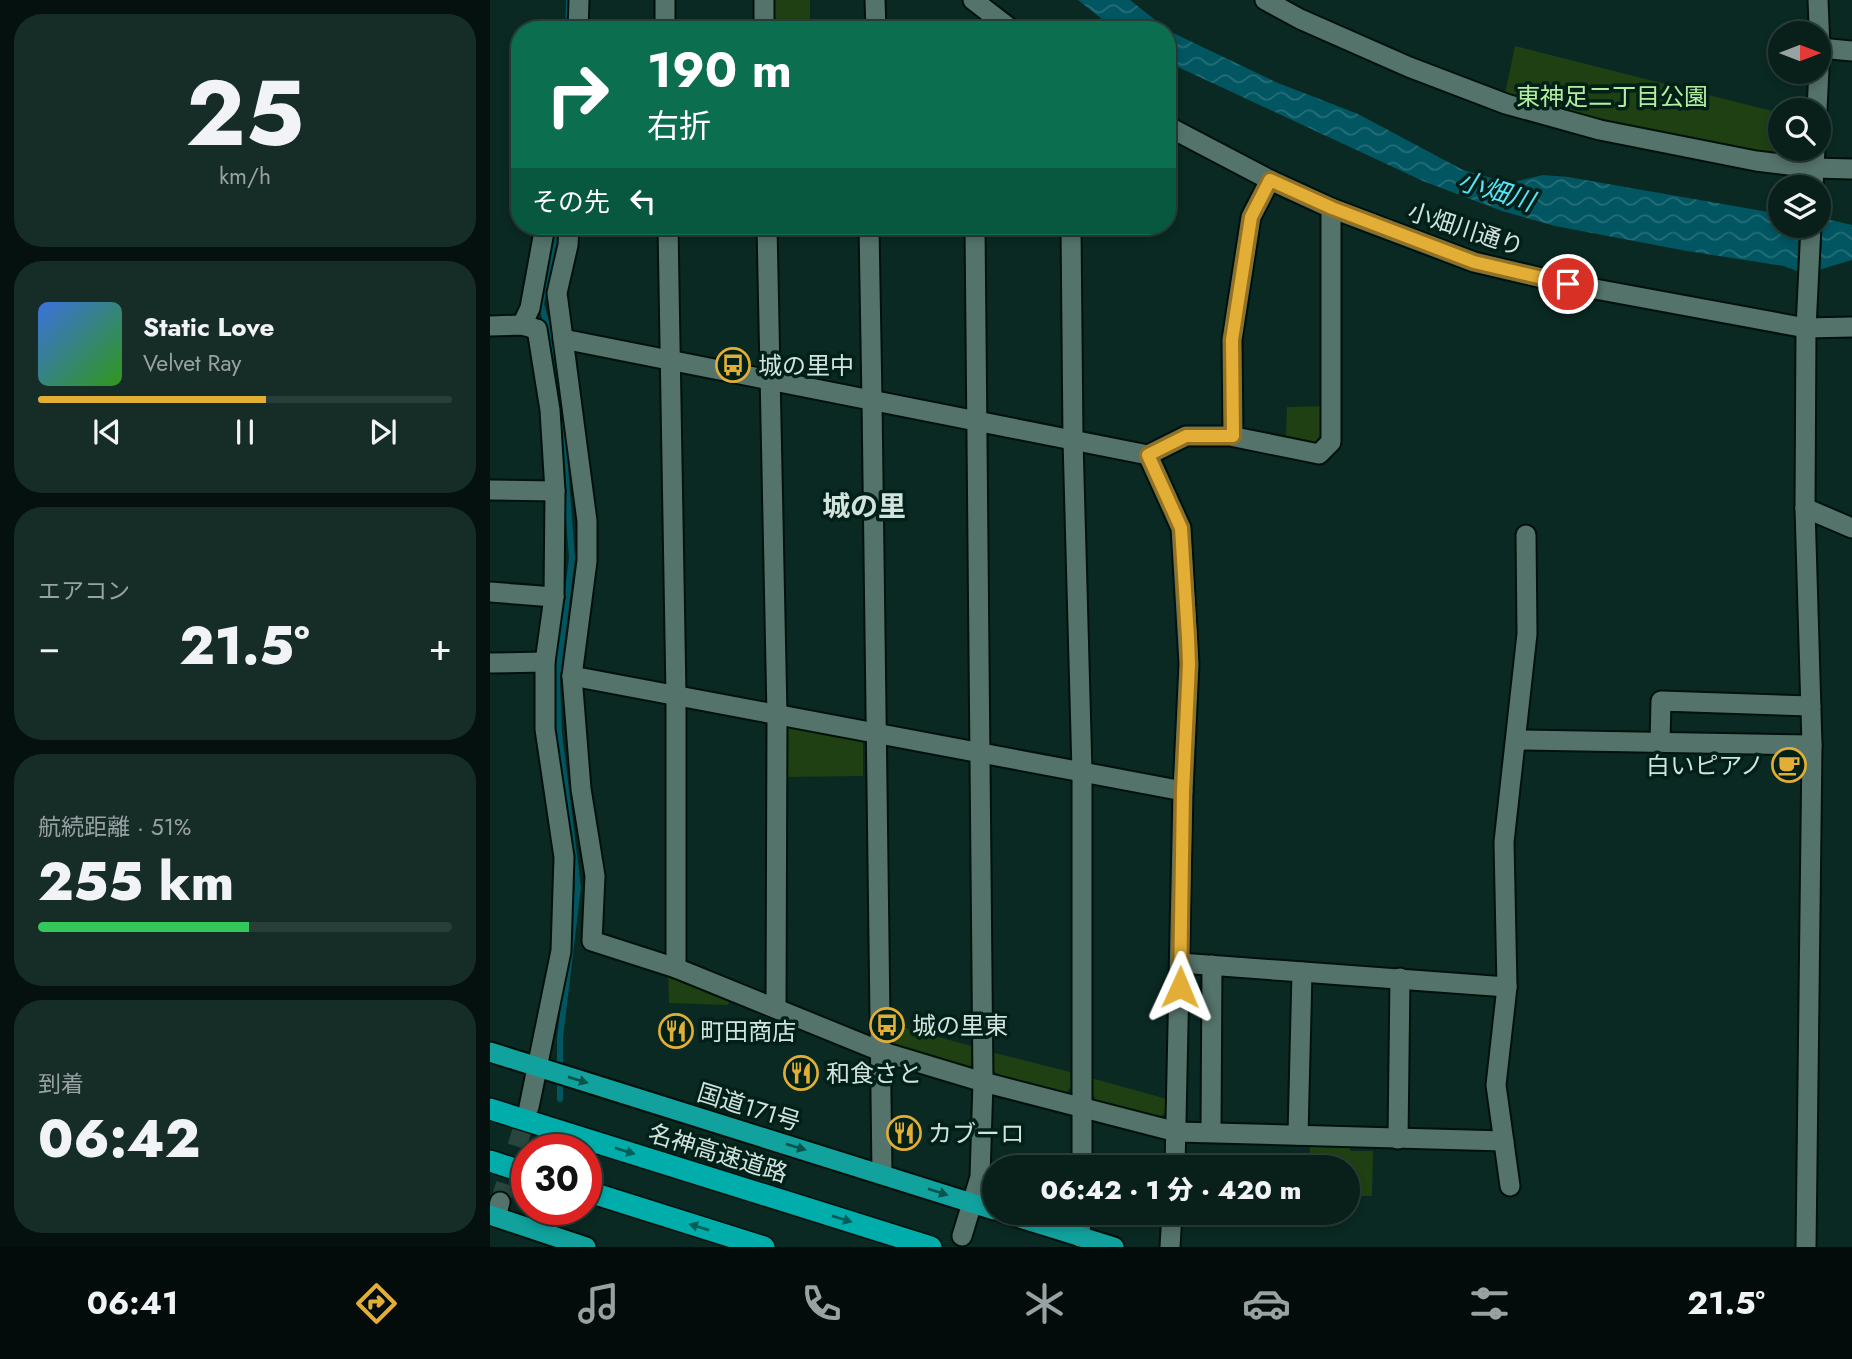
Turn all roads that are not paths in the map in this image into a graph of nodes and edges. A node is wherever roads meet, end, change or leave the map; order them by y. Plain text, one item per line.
1 (579, 0) edge
2 (665, 0) edge
3 (764, 0) edge
4 (875, 0) edge
5 (972, 0) edge
6 (1265, 0) edge
7 (1818, 0) edge
8 (578, 21) edge
9 (666, 21) edge
10 (764, 21) edge
11 (876, 21) edge
12 (1000, 21) edge
13 (1819, 21) edge
14 (1831, 49) edge
15 (1852, 51) edge
16 (1176, 131) edge
17 (1852, 169) edge
18 (1814, 170) edge
19 (1270, 180) junction
20 (1332, 208) junction
21 (543, 235) edge
22 (569, 235) edge
23 (668, 235) edge
24 (767, 235) edge
25 (869, 235) edge
26 (975, 235) edge
27 (1071, 235) edge
28 (1810, 238) edge
29 (490, 326) edge
30 (529, 327) junction
31 (1852, 327) edge
32 (1806, 328) junction
33 (563, 339) junction
34 (670, 360) junction
35 (770, 380) junction
36 (872, 401) junction
37 (976, 421) junction
38 (1233, 436) junction
39 (1073, 440) junction
40 (1148, 455) junction
41 (490, 490) edge
42 (555, 492) junction
43 (1805, 508) junction
44 (1852, 528) edge
45 (1526, 535) dead end
46 (490, 592) edge
47 (554, 597) junction
48 (545, 662) junction
49 (490, 663) edge
50 (572, 676) junction
51 (676, 696) junction
52 (1811, 706) junction
53 (777, 715) junction
54 (876, 733) junction
55 (1517, 740) junction
56 (1660, 742) junction
57 (1812, 745) junction
58 (981, 753) junction
59 (1082, 772) junction
60 (1183, 791) junction
61 (1180, 963) junction
62 (1212, 965) junction
63 (676, 968) junction
64 (1302, 972) junction
65 (1401, 978) junction
66 (1507, 987) junction
67 (776, 1009) junction
68 (880, 1051) junction
69 (490, 1052) edge
70 (535, 1067) junction
71 (983, 1082) junction
72 (529, 1107) tunnel mouth
73 (1083, 1108) junction
74 (490, 1109) edge
75 (1177, 1132) junction
76 (1211, 1132) junction
77 (1298, 1135) junction
78 (1398, 1139) junction
79 (1504, 1141) junction
80 (1082, 1155) edge
81 (1176, 1155) edge
82 (490, 1161) edge
83 (511, 1168) edge
84 (882, 1173) junction
85 (1510, 1186) dead end
86 (602, 1196) edge
87 (972, 1203) junction
88 (982, 1206) edge
89 (495, 1211) edge
90 (1042, 1225) edge
91 (1080, 1225) edge
92 (1171, 1225) edge
93 (962, 1236) dead end
94 (1080, 1237) junction
95 (543, 1240) edge
96 (586, 1247) edge
97 (764, 1247) edge
98 (931, 1247) edge
99 (1114, 1247) edge
100 (1170, 1247) edge
101 (1806, 1247) edge

1 - 8 street
2 - 9 street
3 - 10 street
4 - 11 street
5 - 12 street
6 - 18 street
7 - 13 street
14 - 15 street
16 - 19 street, 小畑川通り
17 - 18 street
19 - 20 street, 小畑川通り
19 - 38 street
20 - 32 street, 小畑川通り
20 - 38 street
21 - 30 street
22 - 33 street
23 - 34 street
24 - 35 street
25 - 36 street
26 - 37 street
27 - 39 street
28 - 32 street
29 - 30 street
30 - 33 street
30 - 42 street
31 - 32 street, 小畑川通り
32 - 43 street
33 - 34 street
33 - 50 street
34 - 35 street
34 - 51 street
35 - 36 street
35 - 53 street
36 - 37 street
36 - 54 street
37 - 39 street
37 - 58 street
38 - 40 street
39 - 40 street
39 - 59 street
40 - 60 street
41 - 42 street
42 - 47 street
43 - 44 street
43 - 52 street
45 - 55 street
46 - 47 street
47 - 48 street
48 - 49 street
48 - 70 street
50 - 51 street
50 - 63 street
51 - 53 street
51 - 63 street
52 - 56 street
52 - 57 street
53 - 54 street
53 - 67 street
54 - 58 street
54 - 68 street
55 - 56 street
55 - 66 street
56 - 57 street
57 - 101 street
58 - 59 street
58 - 71 street
59 - 60 street
59 - 73 street
60 - 61 street
61 - 62 street
61 - 75 street
62 - 64 street
62 - 76 street
63 - 67 street
64 - 65 street
64 - 77 street
65 - 66 street
65 - 78 street
66 - 79 street
67 - 68 street
68 - 71 street
68 - 84 street
69 - 70 highway, 国道171号
70 - 72 street
70 -> 84 highway, 国道171号
71 - 73 street
71 - 87 street
73 - 75 street
73 - 80 street
74 -> 98 highway, 名神高速道路
75 - 76 street
75 - 81 street
76 - 77 street
77 - 78 street
78 - 79 street
79 - 85 street
82 - 83 highway
84 -> 87 highway, 国道171号
97 -> 86 highway
87 - 88 highway, 国道171号
87 - 93 street
89 - 95 highway
90 - 94 highway
91 - 94 street
92 - 100 street
94 - 99 highway
95 - 96 highway

